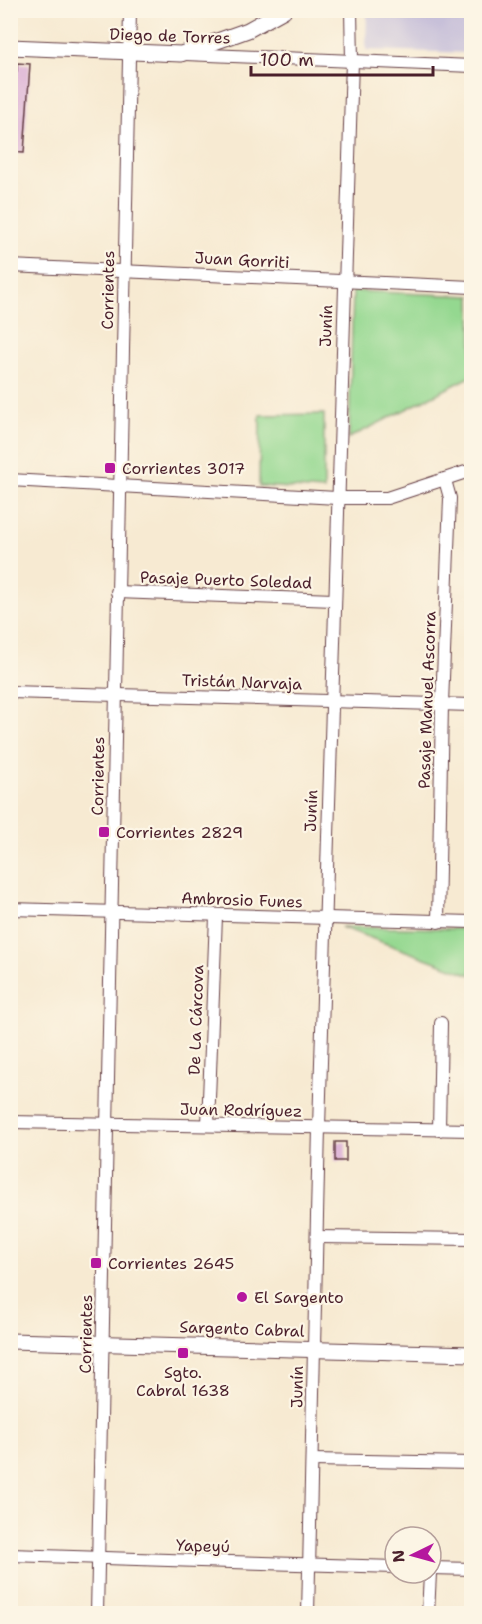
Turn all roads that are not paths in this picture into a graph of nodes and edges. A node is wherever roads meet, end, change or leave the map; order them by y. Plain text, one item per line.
1 (130, 10) edge
2 (284, 10) edge
3 (351, 10) edge
4 (10, 47) edge
5 (129, 52) junction
6 (181, 54) junction
7 (352, 61) junction
8 (471, 66) edge
9 (10, 266) edge
10 (124, 272) junction
11 (344, 282) junction
12 (471, 287) edge
13 (471, 470) edge
14 (10, 480) edge
15 (445, 480) junction
16 (120, 485) junction
17 (337, 498) junction
18 (117, 592) junction
19 (334, 600) junction
20 (10, 692) edge
21 (117, 694) junction
22 (331, 702) junction
23 (442, 704) junction
24 (471, 705) edge
25 (10, 909) edge
26 (112, 912) junction
27 (216, 916) junction
28 (325, 919) junction
29 (438, 922) junction
30 (471, 922) edge
31 (441, 1023) dead end
32 (10, 1122) edge
33 (108, 1124) junction
34 (208, 1125) junction
35 (319, 1128) junction
36 (439, 1130) junction
37 (471, 1131) edge
38 (317, 1237) junction
39 (471, 1239) edge
40 (10, 1341) edge
41 (102, 1343) junction
42 (315, 1349) junction
43 (471, 1354) edge
44 (312, 1461) junction
45 (471, 1463) edge
46 (10, 1556) edge
47 (98, 1558) junction
48 (310, 1565) junction
49 (383, 1567) edge
50 (443, 1568) edge
51 (471, 1569) edge
52 (429, 1585) edge
53 (96, 1614) edge
54 (309, 1614) edge
55 (428, 1614) edge

1 - 5 street, Corrientes
2 - 6 street
3 - 7 street, Junín
4 - 5 street, Diego de Torres
5 - 6 street, Diego de Torres
5 - 10 street, Corrientes
6 - 7 street, Diego de Torres
7 - 8 street, Diego de Torres
7 - 11 street, Junín
9 - 10 street, Juan Gorriti
10 - 11 street, Juan Gorriti
10 - 16 street, Corrientes
11 - 12 street, Juan Gorriti
11 - 17 street, Junín
13 - 15 street
14 - 16 street
15 - 17 street
15 - 23 street, Pasaje Manuel Ascorra
16 - 17 street
16 - 18 street, Corrientes
17 - 19 street, Junín
18 - 19 street, Pasaje Puerto Soledad
18 - 21 street, Corrientes
19 - 22 street, Junín
20 - 21 street, Tristán Narvaja
21 - 22 street, Tristán Narvaja
21 - 26 street, Corrientes
22 - 23 street, Tristán Narvaja
22 - 28 street, Junín
23 - 24 street, Tristán Narvaja
23 - 29 street, Pasaje Manuel Ascorra
25 - 26 street, Ambrosio Funes
26 - 27 street, Ambrosio Funes
26 - 33 street, Corrientes
27 - 28 street, Ambrosio Funes
27 - 34 street, De La Cárcova
28 - 29 street, Ambrosio Funes
28 - 35 street, Junín
29 - 30 street, Ambrosio Funes
31 - 36 street
32 - 33 street, Juan Rodríguez
33 - 34 street, Juan Rodríguez
33 - 41 street, Corrientes
34 - 35 street, Juan Rodríguez
35 - 36 street, Juan Rodríguez
35 - 38 street, Junín
36 - 37 street, Juan Rodríguez
38 - 39 street
38 - 42 street, Junín
40 - 41 street, Sargento Cabral
41 - 42 street, Sargento Cabral
41 - 47 street, Corrientes
42 - 43 street, Sargento Cabral
42 - 44 street, Junín
44 - 45 street
44 - 48 street, Junín
46 - 47 street, Yapeyú
47 - 48 street, Yapeyú
47 - 53 street, Corrientes
48 - 49 street, Yapeyú
48 - 54 street, Junín
50 - 51 street
52 - 55 street

